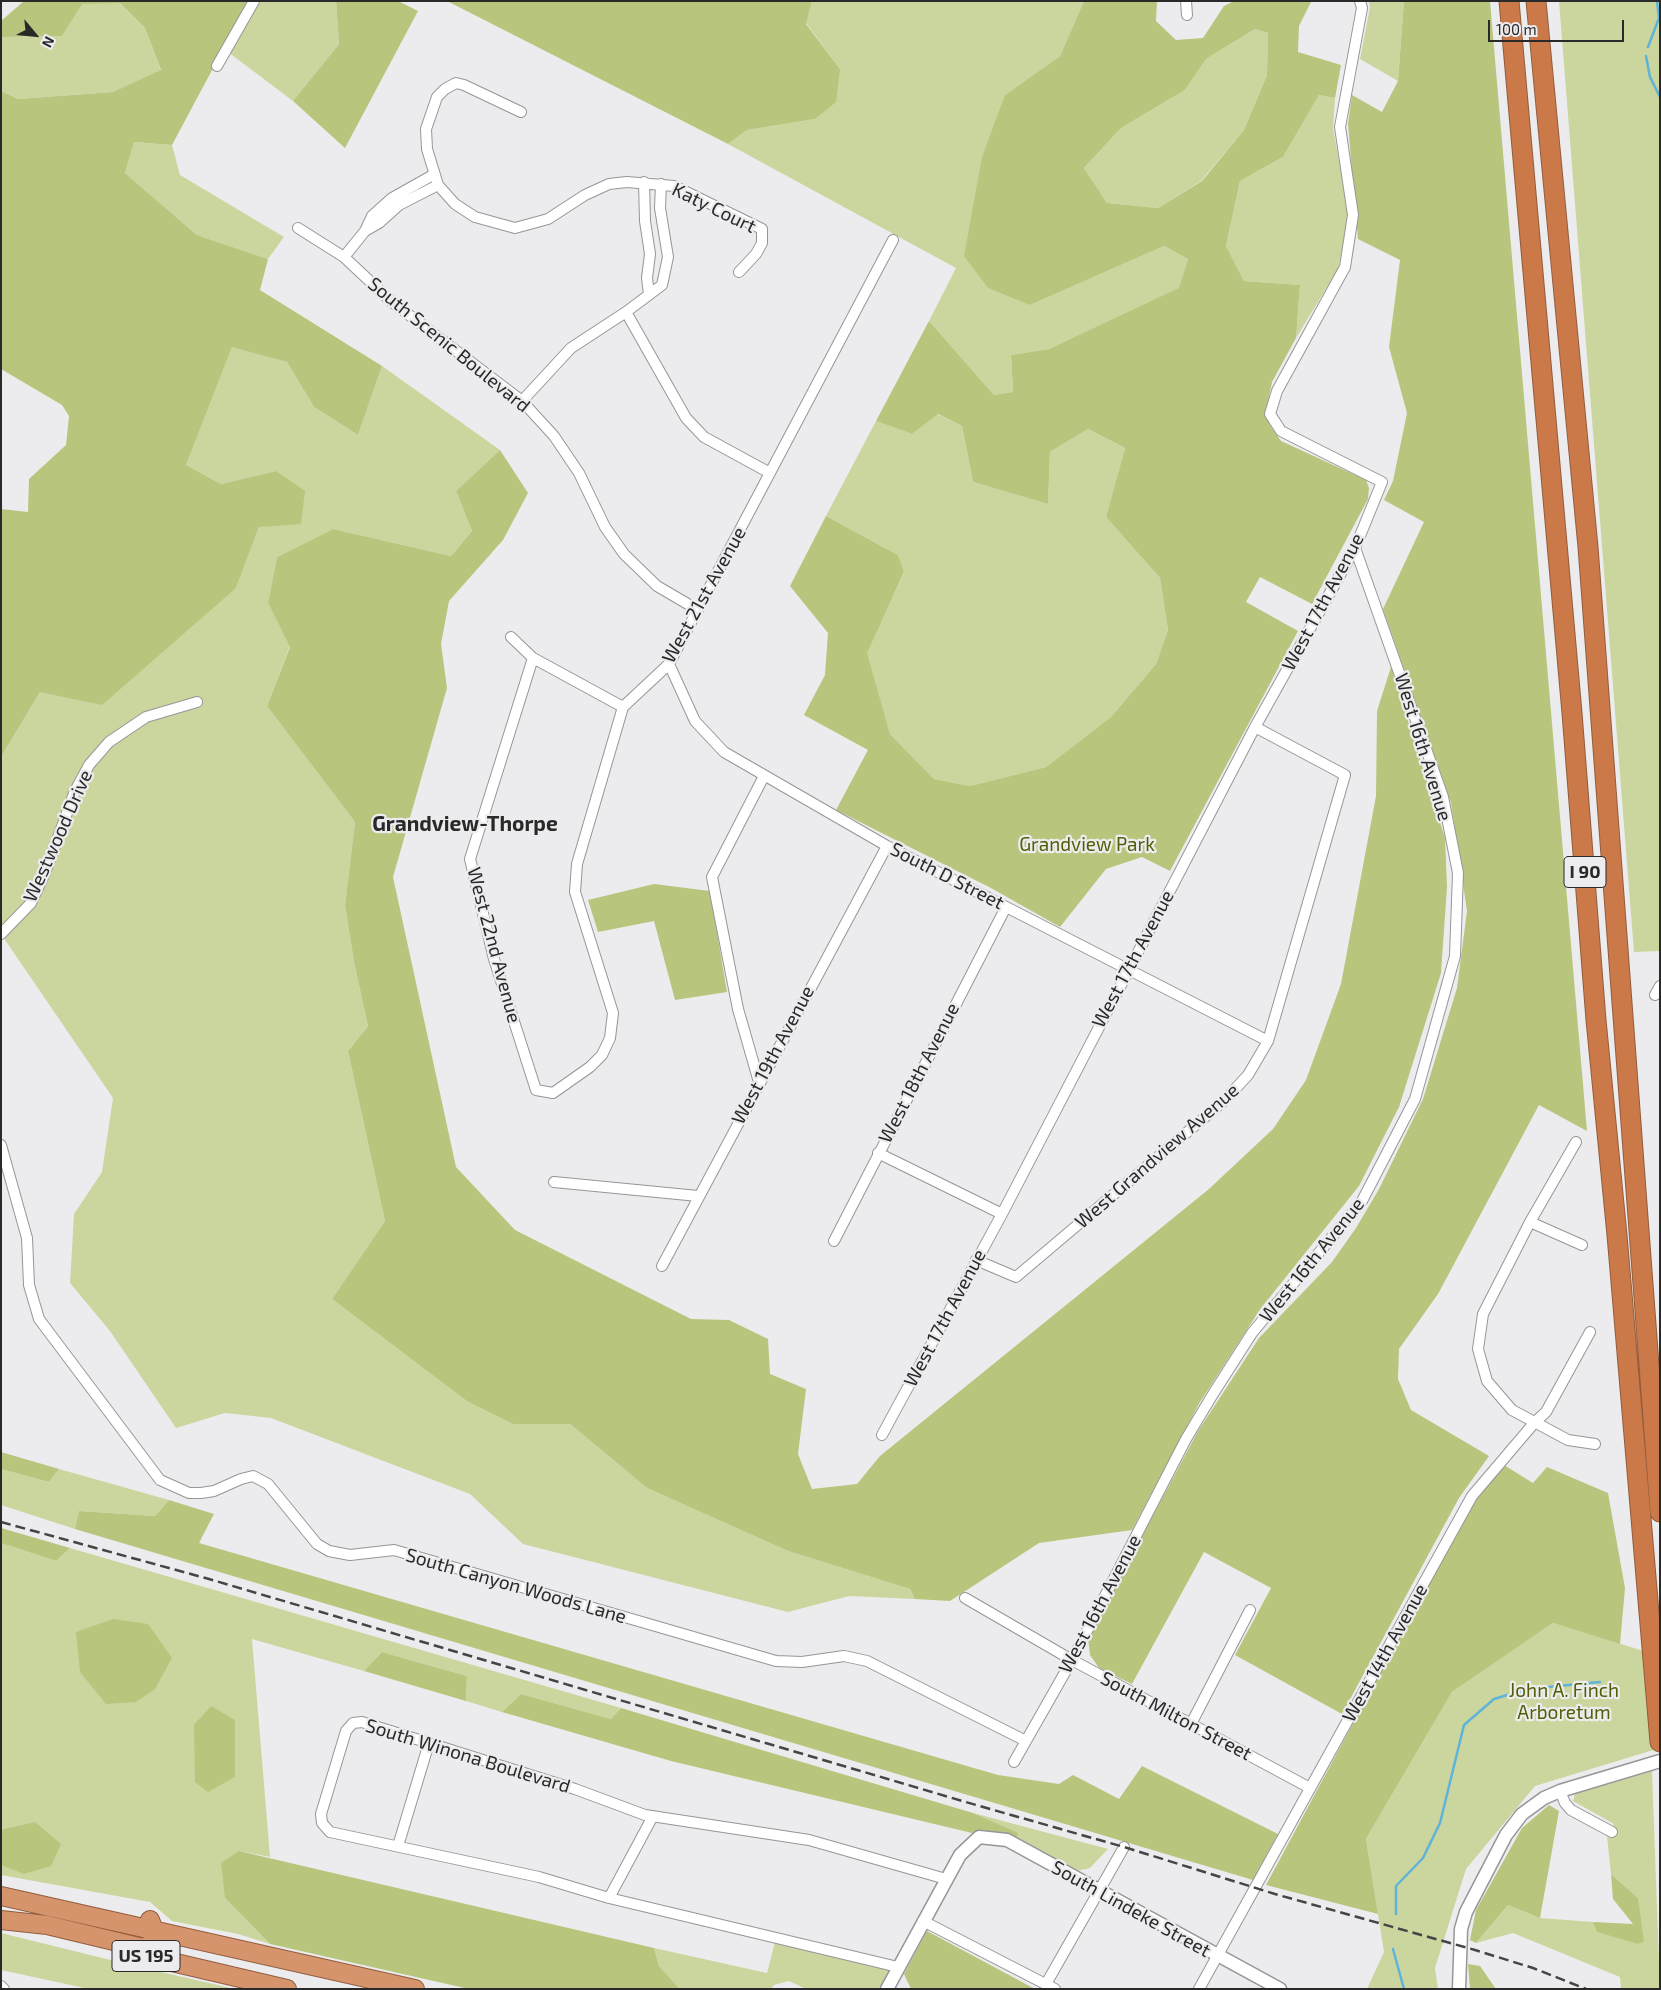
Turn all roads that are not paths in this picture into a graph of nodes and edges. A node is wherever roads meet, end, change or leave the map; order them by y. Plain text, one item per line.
1 (254, 1) edge
2 (1186, 1) edge
3 (1360, 1) edge
4 (1508, 1) edge
5 (1536, 1) edge
6 (1187, 15) dead end
7 (217, 66) dead end
8 (521, 112) dead end
9 (433, 175) junction
10 (644, 182) junction
11 (661, 184) junction
12 (438, 185) junction
13 (298, 228) dead end
14 (365, 231) junction
15 (893, 240) dead end
16 (344, 257) junction
17 (739, 272) dead end
18 (649, 294) junction
19 (626, 312) junction
20 (522, 401) junction
21 (770, 473) junction
22 (1355, 548) junction
23 (698, 610) junction
24 (511, 637) dead end
25 (533, 658) junction
26 (669, 664) junction
27 (196, 702) dead end
28 (623, 707) junction
29 (1256, 727) junction
30 (764, 776) junction
31 (887, 846) junction
32 (1006, 907) junction
33 (1, 934) edge
34 (1128, 968) junction
35 (1268, 1041) junction
36 (758, 1082) junction
37 (1576, 1142) dead end
38 (1, 1145) edge
39 (878, 1153) junction
40 (554, 1182) dead end
41 (698, 1196) junction
42 (1002, 1214) junction
43 (1530, 1222) junction
44 (834, 1241) dead end
45 (1582, 1245) dead end
46 (976, 1260) junction
47 (662, 1266) dead end
48 (1590, 1332) dead end
49 (1535, 1422) junction
50 (882, 1435) dead end
51 (1595, 1444) dead end
52 (1660, 1512) edge
53 (965, 1598) dead end
54 (1250, 1610) dead end
55 (1072, 1660) junction
56 (1191, 1724) junction
57 (1026, 1741) junction
58 (1660, 1742) edge
59 (429, 1743) junction
60 (1660, 1761) edge
61 (1014, 1762) dead end
62 (1310, 1788) junction
63 (1560, 1790) junction
64 (653, 1816) junction
65 (1612, 1832) dead end
66 (398, 1846) junction
67 (1124, 1847) dead end
68 (946, 1879) junction
69 (1, 1888) edge
70 (1099, 1891) junction
71 (1, 1896) edge
72 (609, 1898) junction
73 (3, 1921) edge
74 (923, 1921) junction
75 (156, 1930) junction
76 (1218, 1957) junction
77 (898, 1967) junction
78 (1050, 1986) edge
79 (287, 1989) edge
80 (415, 1989) edge
81 (887, 1989) edge
82 (1199, 1989) edge
83 (1280, 1989) edge
84 (1458, 1989) edge

1 - 7 street
2 - 6 street
3 - 22 street, West 17th Avenue
4 - 58 highway, I 90
5 - 52 highway, I 90
8 - 9 street, Katy Court
9 - 12 street, Katy Court
9 - 14 street
10 - 11 street, Katy Court
10 - 12 street, Katy Court
10 - 18 street
11 - 17 street, Katy Court
11 - 18 street
12 - 14 street
13 - 16 street, South Scenic Boulevard
14 - 16 street
15 - 21 street, West 21st Avenue
16 - 20 street, South Scenic Boulevard
18 - 19 street
19 - 20 street
19 - 21 street
20 - 23 street, South Scenic Boulevard
21 - 23 street, West 21st Avenue
22 - 29 street, West 17th Avenue
22 - 55 street, West 16th Avenue
23 - 26 street, West 21st Avenue
24 - 25 street
25 - 28 street
25 - 28 street, West 22nd Avenue
26 - 28 street, West 21st Avenue
26 - 30 street, South D Street
27 - 33 street, Westwood Drive
29 - 34 street, West 17th Avenue
29 - 35 street, West Grandview Avenue
30 - 31 street, South D Street
30 - 36 street
31 - 32 street, South D Street
31 - 36 street, West 19th Avenue
32 - 34 street, South D Street
32 - 39 street, West 18th Avenue
34 - 35 street, South D Street
34 - 42 street, West 17th Avenue
35 - 46 street, West Grandview Avenue
36 - 41 street, West 19th Avenue
37 - 43 street
38 - 57 street, South Canyon Woods Lane
39 - 42 street
39 - 44 street, West 18th Avenue
40 - 41 street
41 - 47 street, West 19th Avenue
42 - 46 street, West 17th Avenue
43 - 45 street
43 - 49 street
46 - 50 street, West 17th Avenue
48 - 49 street, West 14th Avenue
49 - 51 street
49 - 62 street, West 14th Avenue
53 - 55 street, South Milton Street
54 - 56 street
55 - 56 street, South Milton Street
55 - 57 street, West 16th Avenue
56 - 62 street, South Milton Street
57 - 61 street, West 16th Avenue
59 - 64 street, South Winona Boulevard
59 - 66 street
59 - 66 street, South Winona Boulevard
60 - 63 street
62 - 76 street, West 14th Avenue
63 - 65 street
63 - 84 street
64 - 68 street, South Winona Boulevard
64 - 72 street
66 - 72 street, South Winona Boulevard
67 - 70 street
68 - 70 street, South Lindeke Street
68 - 74 street
69 - 75 highway
70 - 76 street, South Lindeke Street
70 - 78 street
71 - 75 highway, US 195
72 - 77 street, South Winona Boulevard
73 - 75 highway
73 - 79 highway, US 195
74 - 77 street
74 - 78 street
75 - 80 highway, US 195
76 - 82 street, West 14th Avenue
76 - 83 street, South Lindeke Street
77 - 81 street

